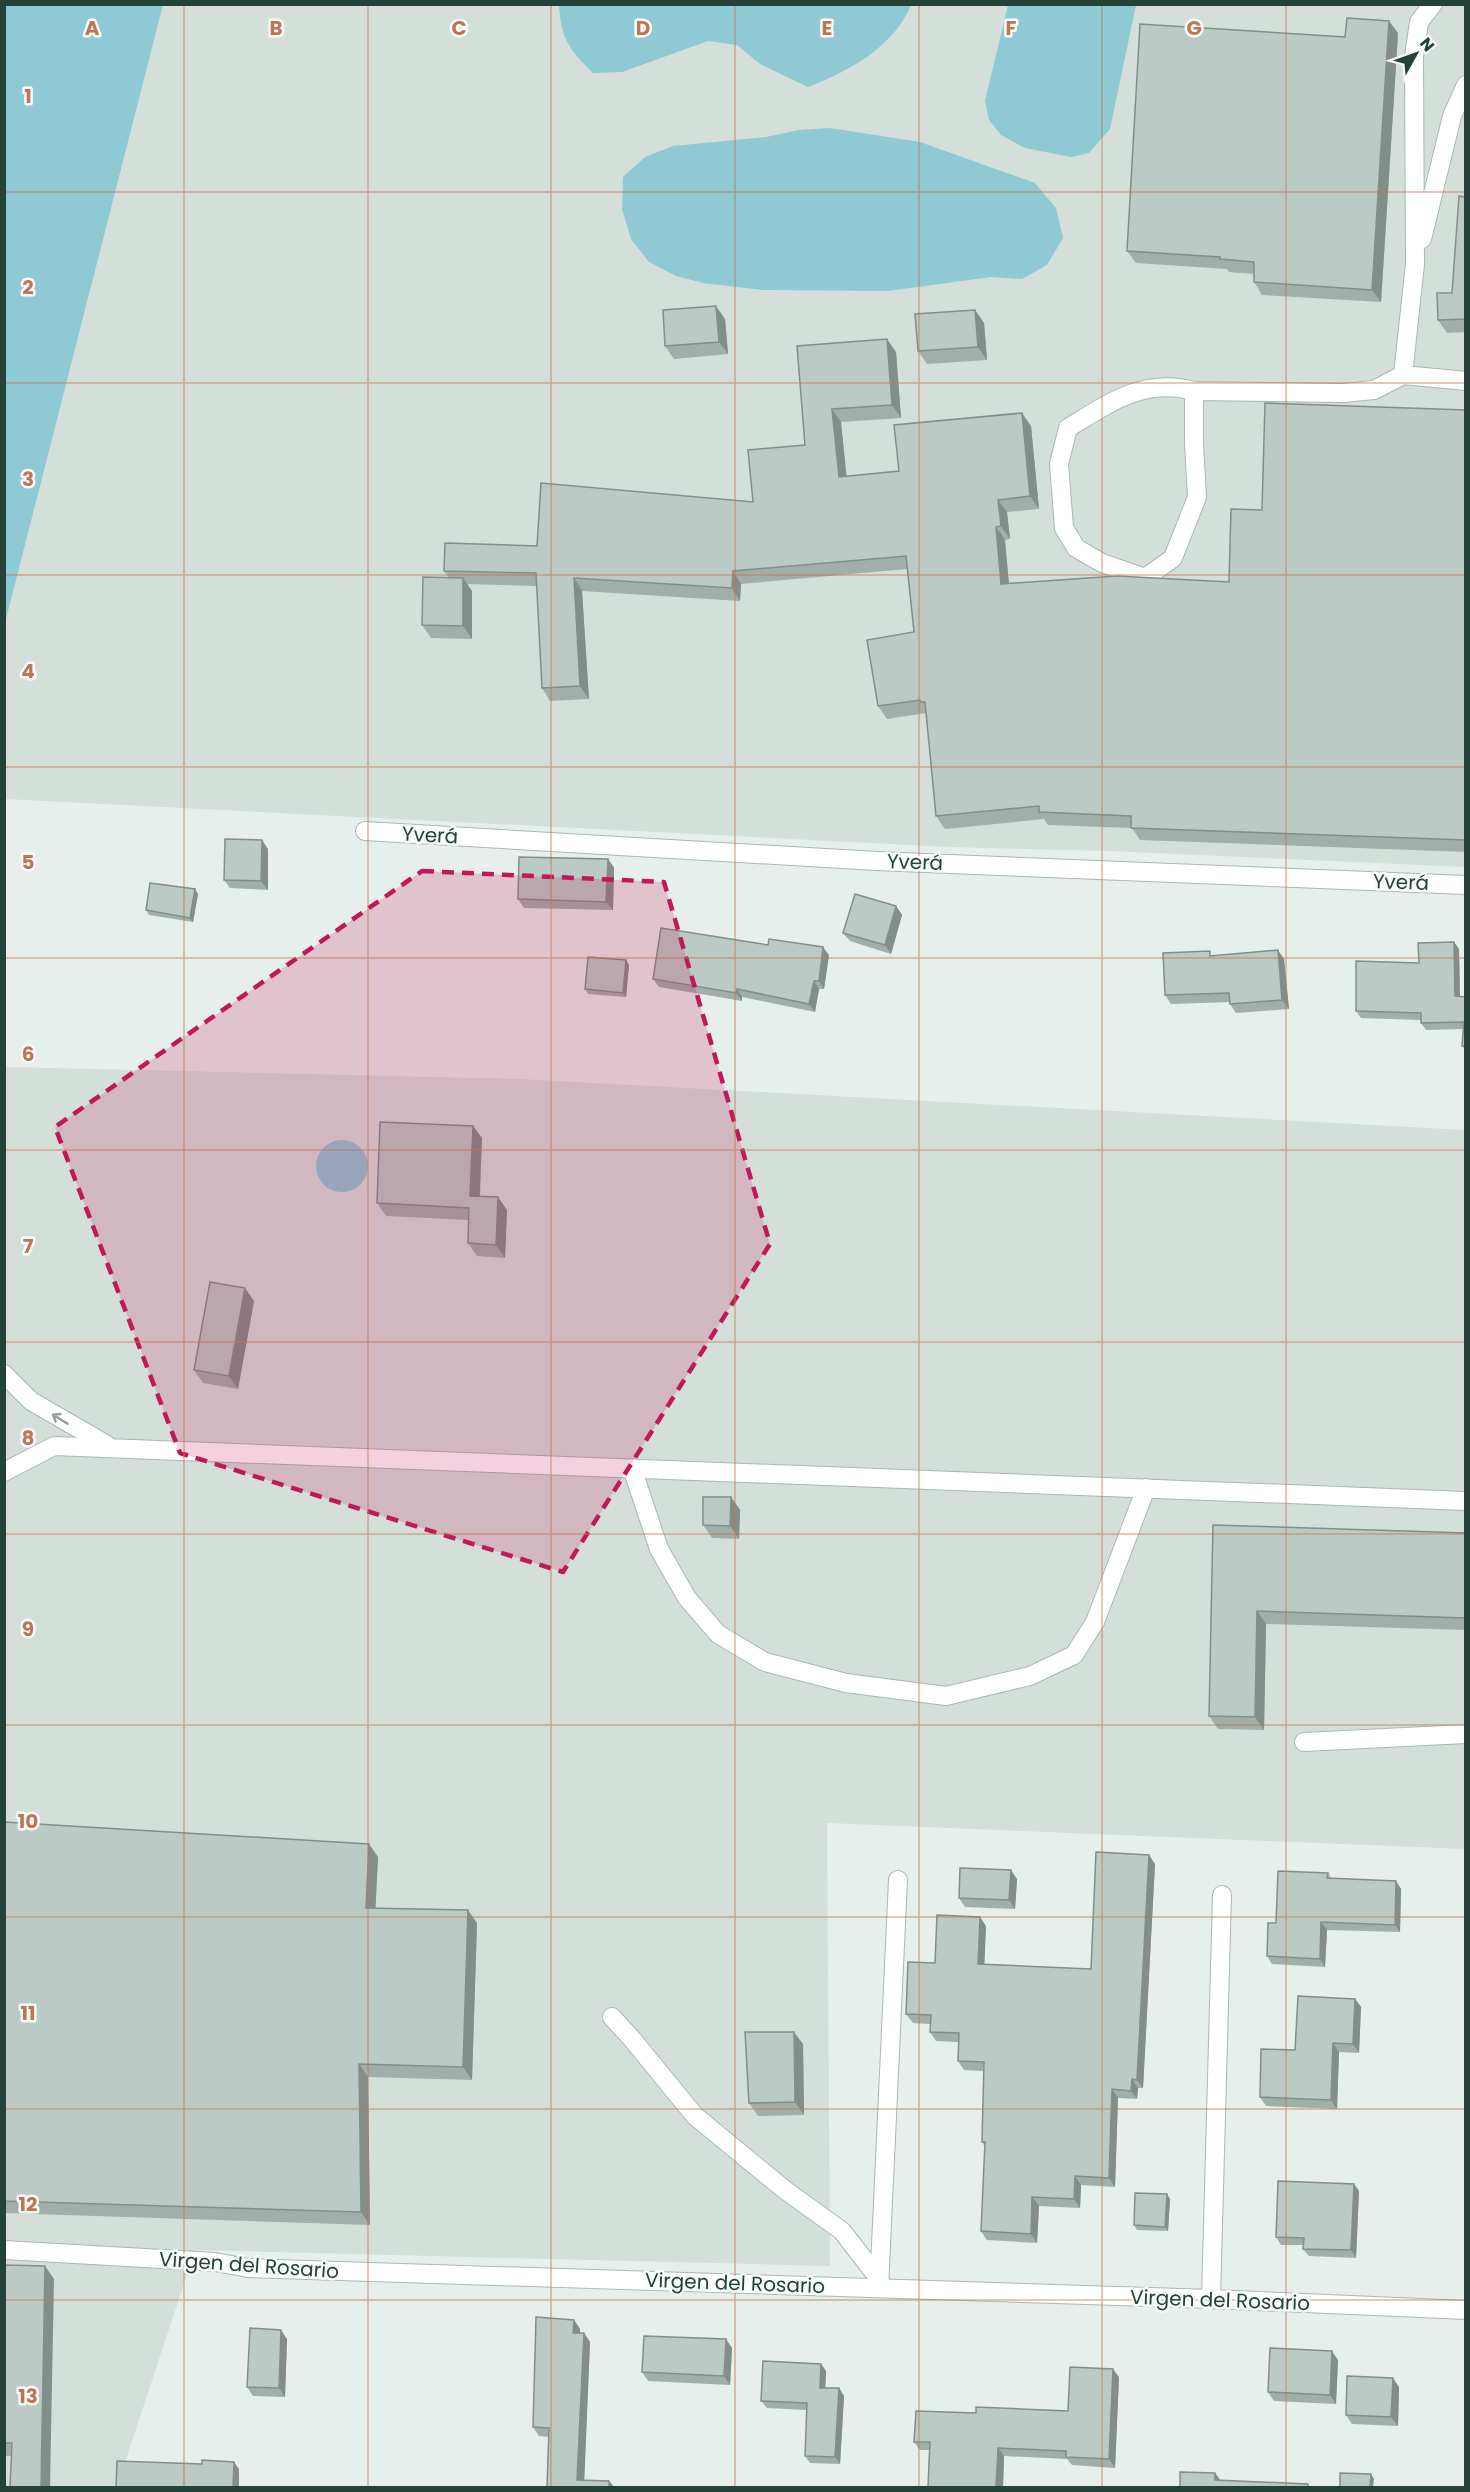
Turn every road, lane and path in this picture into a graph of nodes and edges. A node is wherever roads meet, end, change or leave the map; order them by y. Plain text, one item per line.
1 (1433, 4) edge
2 (1466, 85) edge
3 (1415, 264) junction
4 (1403, 375) junction
5 (1466, 381) edge
6 (1194, 391) junction
7 (365, 831) dead end
8 (1466, 885) edge
9 (4, 1374) edge
10 (111, 1447) junction
11 (632, 1468) junction
12 (4, 1472) edge
13 (1146, 1488) junction
14 (1466, 1501) edge
15 (1466, 1734) edge
16 (1304, 1742) dead end
17 (898, 1880) dead end
18 (1222, 1895) dead end
19 (612, 2017) dead end
20 (4, 2250) edge
21 (879, 2284) junction
22 (1211, 2298) junction
23 (1466, 2310) edge

1 - 3 street
2 - 3 street
3 - 4 street
4 - 5 street
4 - 6 street
6 - 6 street
7 - 8 street, Yverá
10 -> 9 street
10 - 11 street
10 - 12 street
11 - 13 street
11 - 13 street
13 - 14 street
15 - 16 street
17 - 21 street
18 - 22 street
19 - 21 street
20 - 21 street, Virgen del Rosario
21 - 22 street, Virgen del Rosario
22 - 23 street, Virgen del Rosario

